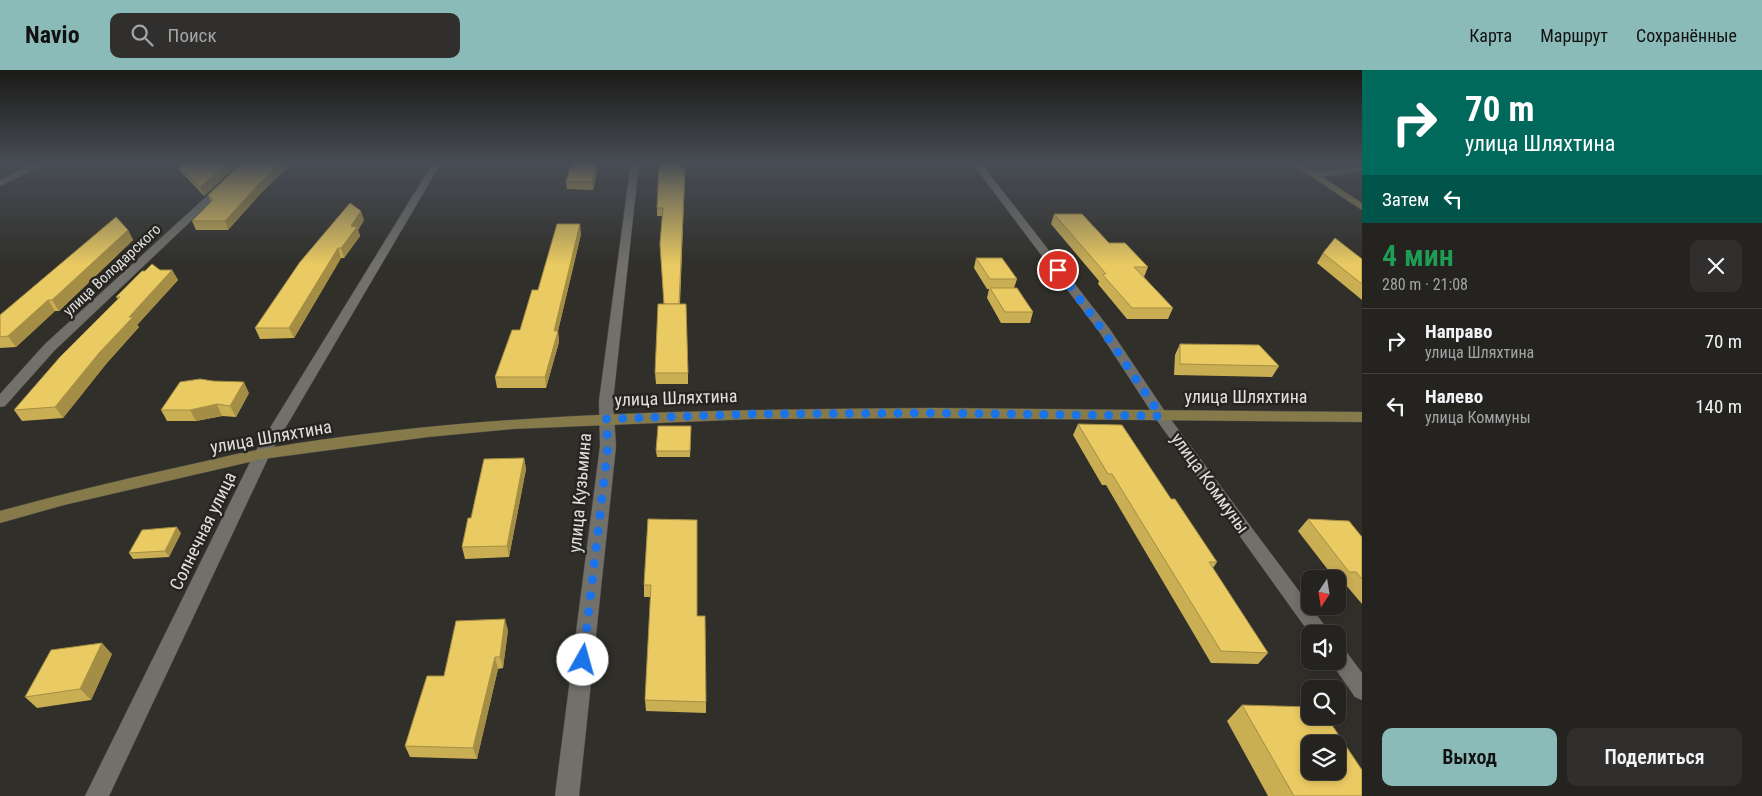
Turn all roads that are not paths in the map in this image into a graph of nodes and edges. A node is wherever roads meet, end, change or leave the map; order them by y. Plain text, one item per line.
1 (212, 197) edge
2 (417, 197) edge
3 (631, 197) edge
4 (1002, 197) edge
5 (1347, 197) edge
6 (1362, 207) edge
7 (0, 403) edge
8 (1161, 416) junction
9 (1362, 417) edge
10 (606, 419) junction
11 (262, 454) junction
12 (0, 517) edge
13 (1314, 625) edge
14 (1346, 667) edge
15 (1362, 690) edge
16 (97, 796) edge
17 (567, 796) edge

1 - 7 street, улица Володарского
2 - 11 street, Солнечная улица
3 - 10 street, улица Кузьмина
4 - 8 street, улица Коммуны
5 - 6 main road
8 - 9 main road, улица Шляхтина
8 - 10 main road, улица Шляхтина
8 - 13 street, улица Коммуны
10 - 11 main road, улица Шляхтина
10 - 17 street, улица Кузьмина
11 - 12 main road, улица Шляхтина
11 - 16 street, Солнечная улица
14 - 15 street

